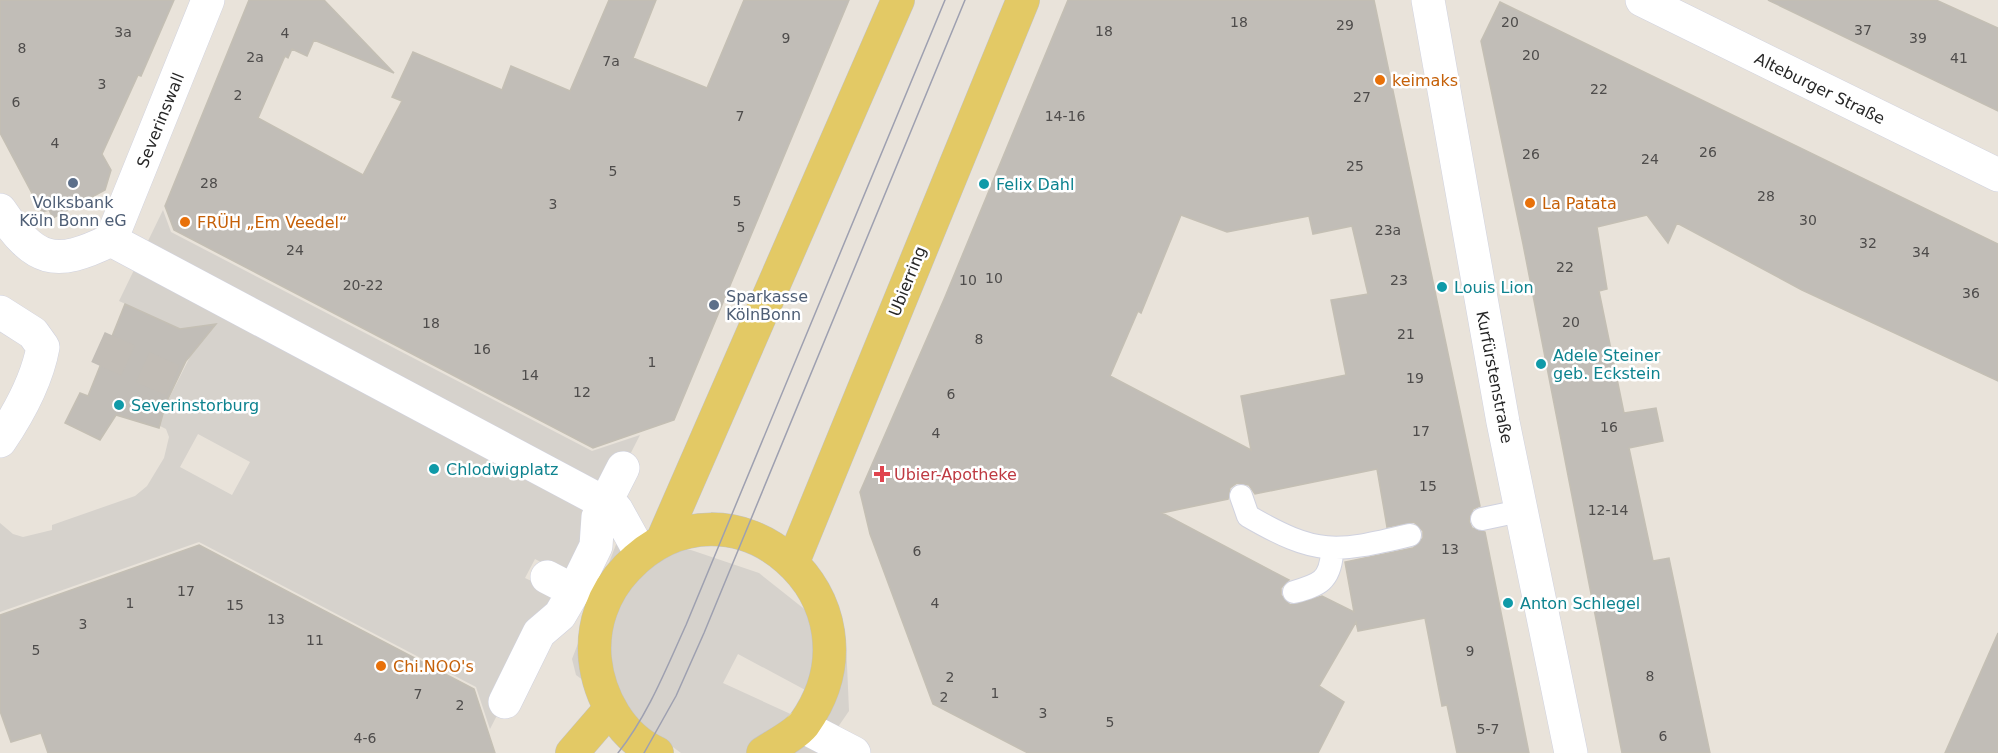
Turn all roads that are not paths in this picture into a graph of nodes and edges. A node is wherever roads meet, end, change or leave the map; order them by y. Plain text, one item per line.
1 (208, 0) edge
2 (898, 0) edge
3 (1023, 0) edge
4 (1428, 0) edge
5 (1642, 0) edge
6 (1998, 175) edge
7 (0, 210) edge
8 (111, 240) junction
9 (0, 312) edge
10 (0, 441) edge
11 (623, 468) dead end
12 (1241, 496) dead end
13 (606, 503) junction
14 (1520, 512) junction
15 (1482, 519) dead end
16 (1410, 535) dead end
17 (651, 548) junction
18 (1332, 553) dead end
19 (793, 562) junction
20 (1294, 592) dead end
21 (505, 702) dead end
22 (610, 709) junction
23 (802, 726) junction
24 (572, 753) edge
25 (657, 753) edge
26 (764, 753) edge
27 (854, 753) edge
28 (1571, 753) edge

1 - 8 street, Severinswall
2 - 17 main road
3 - 19 main road, Ubierring
4 - 14 street, Kurfürstenstraße
5 - 6 street, Alteburger Straße
7 - 8 street
8 - 13 street
9 - 10 street
11 - 13 street
12 - 16 lane
13 - 17 street
13 - 21 street
14 - 15 lane
14 - 28 street, Kurfürstenstraße
17 - 19 main road
17 - 22 main road
18 - 20 lane
19 - 23 main road
22 - 24 main road
22 - 25 main road
23 - 26 main road
23 - 27 street

